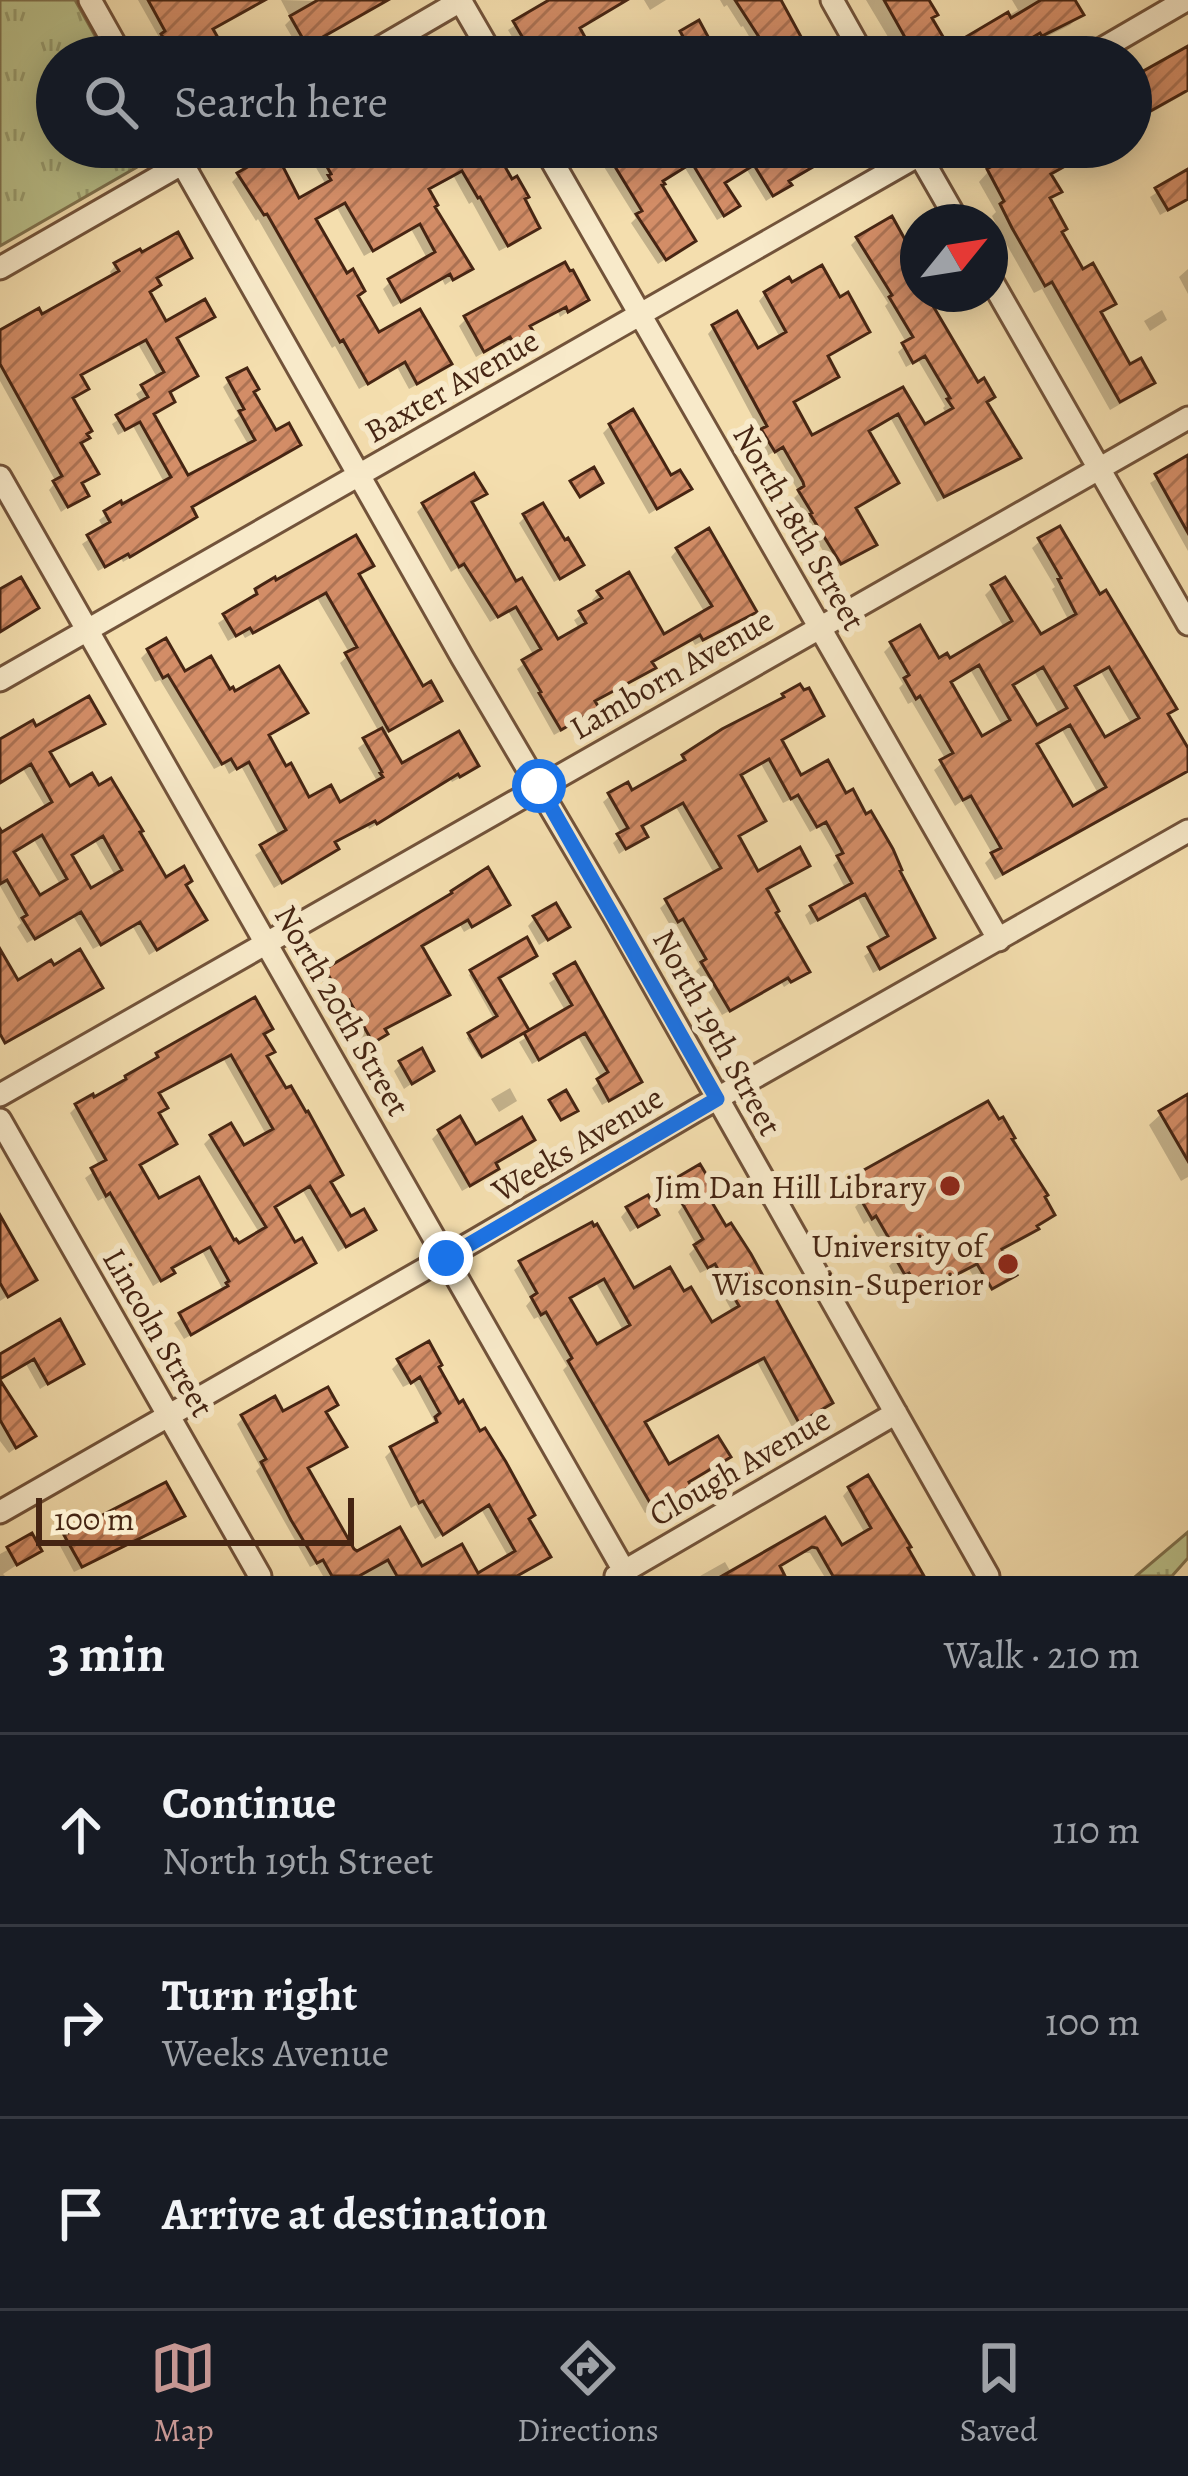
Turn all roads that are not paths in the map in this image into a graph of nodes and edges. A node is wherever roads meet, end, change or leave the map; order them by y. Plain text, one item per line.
1 (90, 0) edge
2 (461, 0) edge
3 (832, 0) edge
4 (1186, 0) edge
5 (110, 36) edge
6 (400, 36) edge
7 (481, 36) edge
8 (852, 36) edge
9 (1124, 36) edge
10 (158, 168) edge
11 (185, 168) edge
12 (556, 168) edge
13 (892, 168) edge
14 (932, 168) edge
15 (949, 204) edge
16 (0, 268) edge
17 (1008, 310) edge
18 (641, 315) junction
19 (1188, 418) edge
20 (1099, 469) junction
21 (359, 476) junction
22 (0, 477) edge
23 (1188, 624) edge
24 (820, 627) junction
25 (87, 630) junction
26 (0, 680) edge
27 (539, 786) junction
28 (1188, 832) edge
29 (999, 940) junction
30 (267, 943) junction
31 (0, 1095) edge
32 (717, 1099) junction
33 (0, 1120) edge
34 (446, 1258) junction
35 (896, 1413) junction
36 (169, 1416) junction
37 (0, 1512) edge
38 (622, 1574) edge
39 (260, 1576) edge
40 (988, 1576) edge

1 - 5 street
2 - 6 street
2 - 7 street
3 - 8 street
4 - 9 street
10 - 16 street
11 - 21 street, North 19th Street
12 - 18 street, North 18th Street
13 - 18 street, Baxter Avenue
14 - 15 street
17 - 20 street
18 - 21 street, Baxter Avenue
18 - 24 street, North 18th Street
19 - 20 street, Lamborn Avenue
20 - 23 street
20 - 24 street, Lamborn Avenue
21 - 25 street, Baxter Avenue
21 - 27 street, North 19th Street
22 - 25 street, North 20th Street
24 - 27 street, Lamborn Avenue
24 - 29 street, North 18th Street
25 - 26 street, Baxter Avenue
25 - 30 street, North 20th Street
27 - 30 street, Lamborn Avenue
27 - 32 street, North 19th Street
28 - 29 street, Weeks Avenue
29 - 32 street, Weeks Avenue
30 - 31 street, Lamborn Avenue
30 - 34 street, North 20th Street
32 - 34 street, Weeks Avenue
32 - 35 street, North 19th Street
33 - 36 street, Lincoln Street
34 - 36 street, Weeks Avenue
34 - 38 street, North 20th Street
35 - 38 street, Clough Avenue
35 - 40 street, North 19th Street
36 - 37 street, Weeks Avenue
36 - 39 street, Lincoln Street

